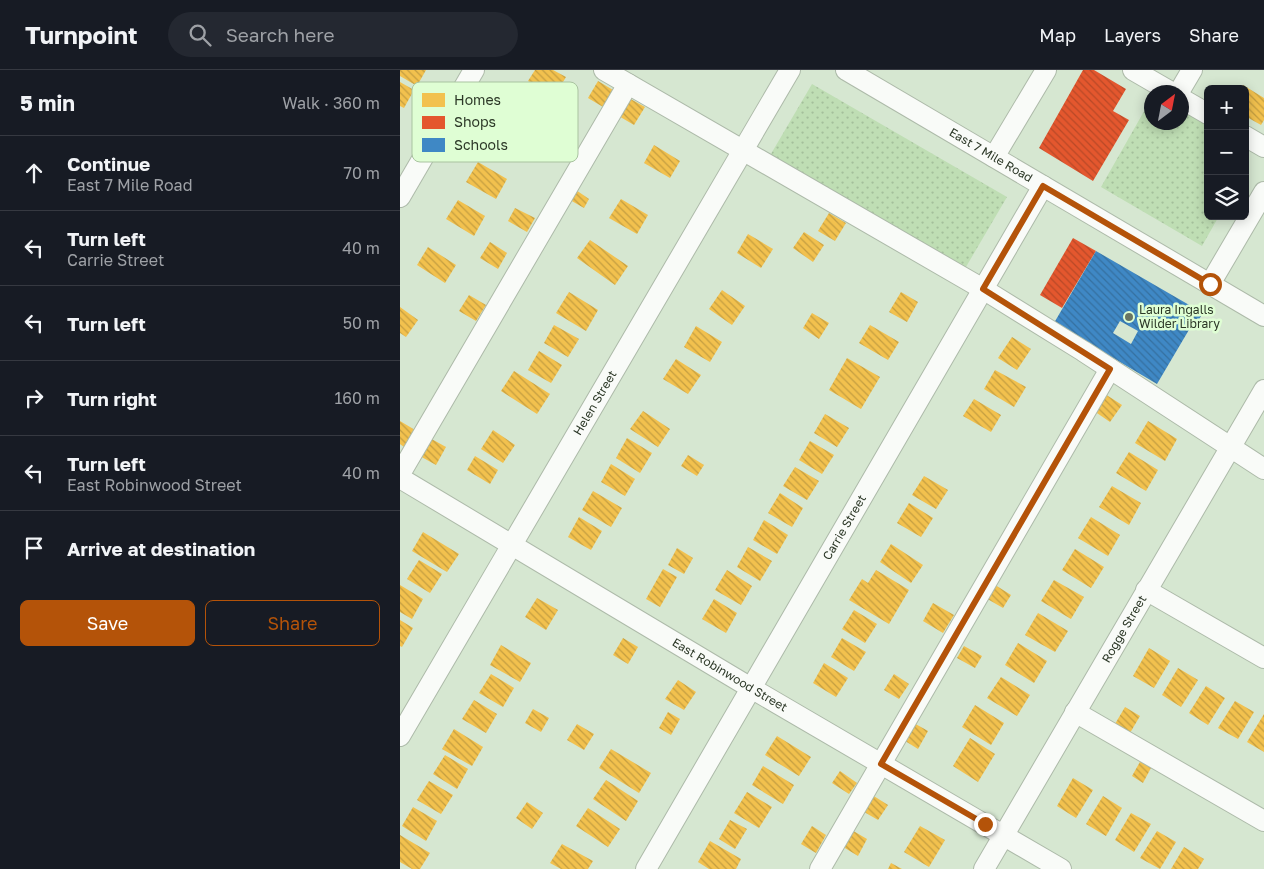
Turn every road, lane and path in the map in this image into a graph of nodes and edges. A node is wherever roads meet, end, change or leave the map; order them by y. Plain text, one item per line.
1 (474, 70) edge
2 (604, 70) edge
3 (790, 70) edge
4 (846, 70) edge
5 (1046, 70) edge
6 (1133, 70) edge
7 (1192, 70) edge
8 (467, 82) edge
9 (628, 84) junction
10 (1159, 85) edge
11 (1183, 85) edge
12 (1189, 103) edge
13 (1204, 112) edge
14 (1249, 138) edge
15 (1264, 147) edge
16 (742, 149) junction
17 (994, 157) junction
18 (420, 162) edge
19 (1043, 186) junction
20 (1264, 192) edge
21 (400, 197) edge
22 (1210, 284) junction
23 (983, 289) junction
24 (1264, 316) edge
25 (1110, 369) junction
26 (1264, 390) edge
27 (1230, 448) junction
28 (1264, 469) edge
29 (400, 476) edge
30 (511, 544) junction
31 (1146, 590) junction
32 (1264, 658) edge
33 (751, 688) junction
34 (1075, 712) junction
35 (400, 736) edge
36 (881, 764) junction
37 (1264, 821) edge
38 (1004, 835) junction
39 (646, 869) edge
40 (820, 869) edge
41 (984, 869) edge
42 (1062, 869) edge

1 - 8 street
2 - 9 street
3 - 16 street, Helen Street
4 - 17 street, East 7 Mile Road
5 - 17 street
6 - 10 street
7 - 11 street
9 - 16 street
9 - 29 street
12 - 13 street
14 - 15 street
16 - 23 street
16 - 30 street, Helen Street
17 - 19 street, East 7 Mile Road
18 - 21 street
19 - 22 street, East 7 Mile Road
19 - 23 street, Carrie Street
20 - 22 street
22 - 24 street, East 7 Mile Road
23 - 25 street
23 - 33 street, Carrie Street
25 - 27 street
25 - 36 street
26 - 27 street, Rogge Street
27 - 28 street
27 - 31 street, Rogge Street
29 - 30 street, East Robinwood Street
30 - 33 street, East Robinwood Street
30 - 35 street, Helen Street
31 - 32 street
31 - 34 street, Rogge Street
33 - 36 street, East Robinwood Street
33 - 39 street, Carrie Street
34 - 37 street
34 - 38 street, Rogge Street
36 - 38 street, East Robinwood Street
36 - 40 street
38 - 41 street, Rogge Street
38 - 42 street, East Robinwood Street

